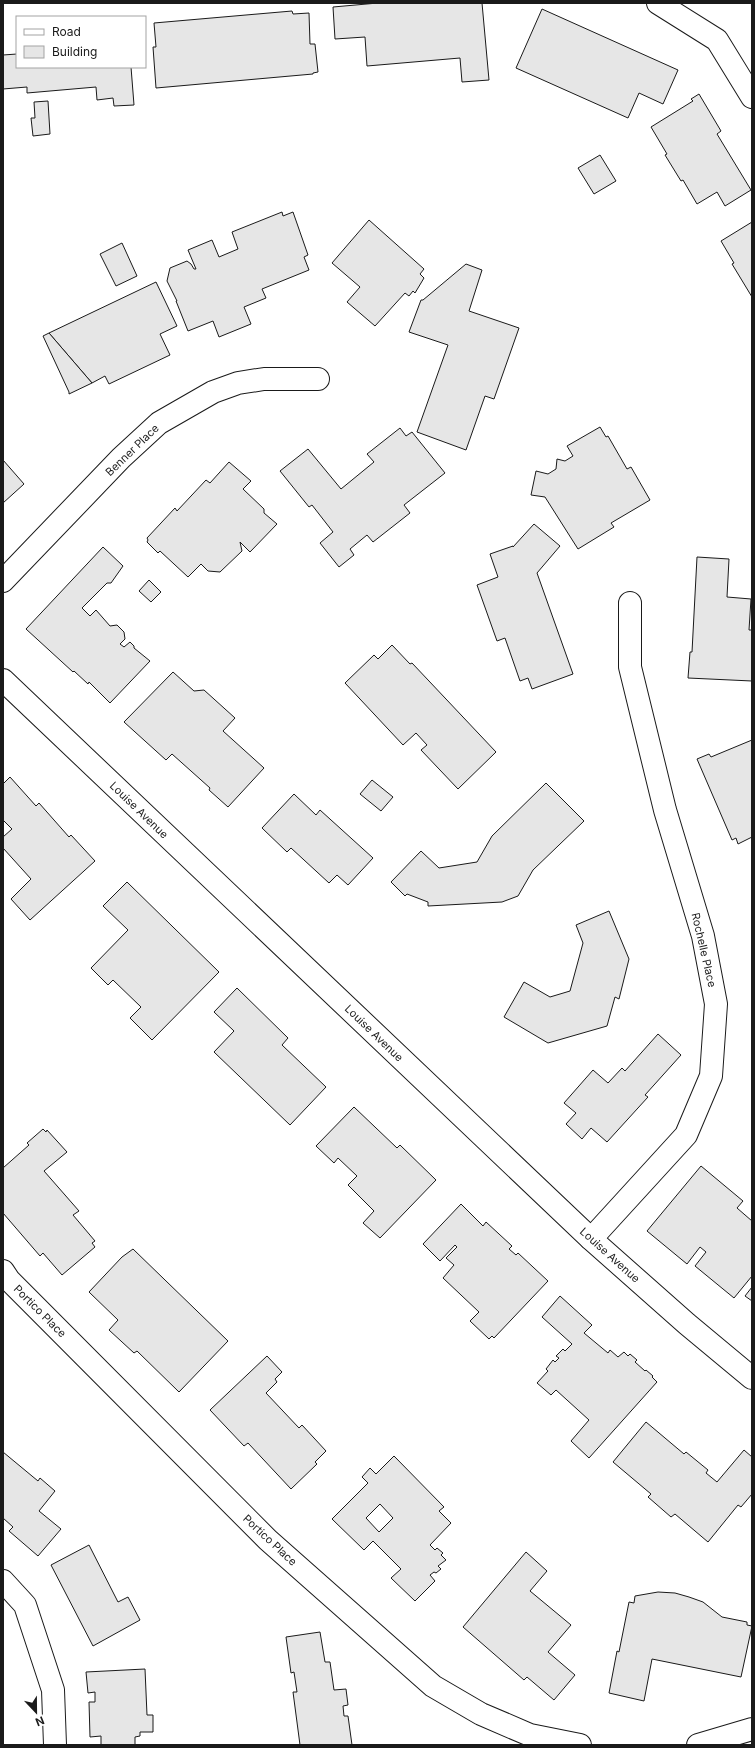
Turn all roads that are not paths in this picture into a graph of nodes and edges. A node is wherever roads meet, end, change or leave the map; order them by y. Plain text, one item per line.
1 (658, 3) edge
2 (752, 97) edge
3 (318, 379) dead end
4 (3, 581) edge
5 (630, 603) dead end
6 (3, 680) edge
7 (591, 1239) junction
8 (3, 1271) edge
9 (752, 1378) edge
10 (3, 1581) edge
11 (752, 1729) edge
12 (55, 1745) edge
13 (580, 1745) edge
14 (698, 1745) edge

1 - 2 street
3 - 4 street, Benner Place
5 - 7 street, Rochelle Place
6 - 7 street, Louise Avenue
7 - 9 street, Louise Avenue
8 - 13 street, Portico Place
10 - 12 street
11 - 14 street

